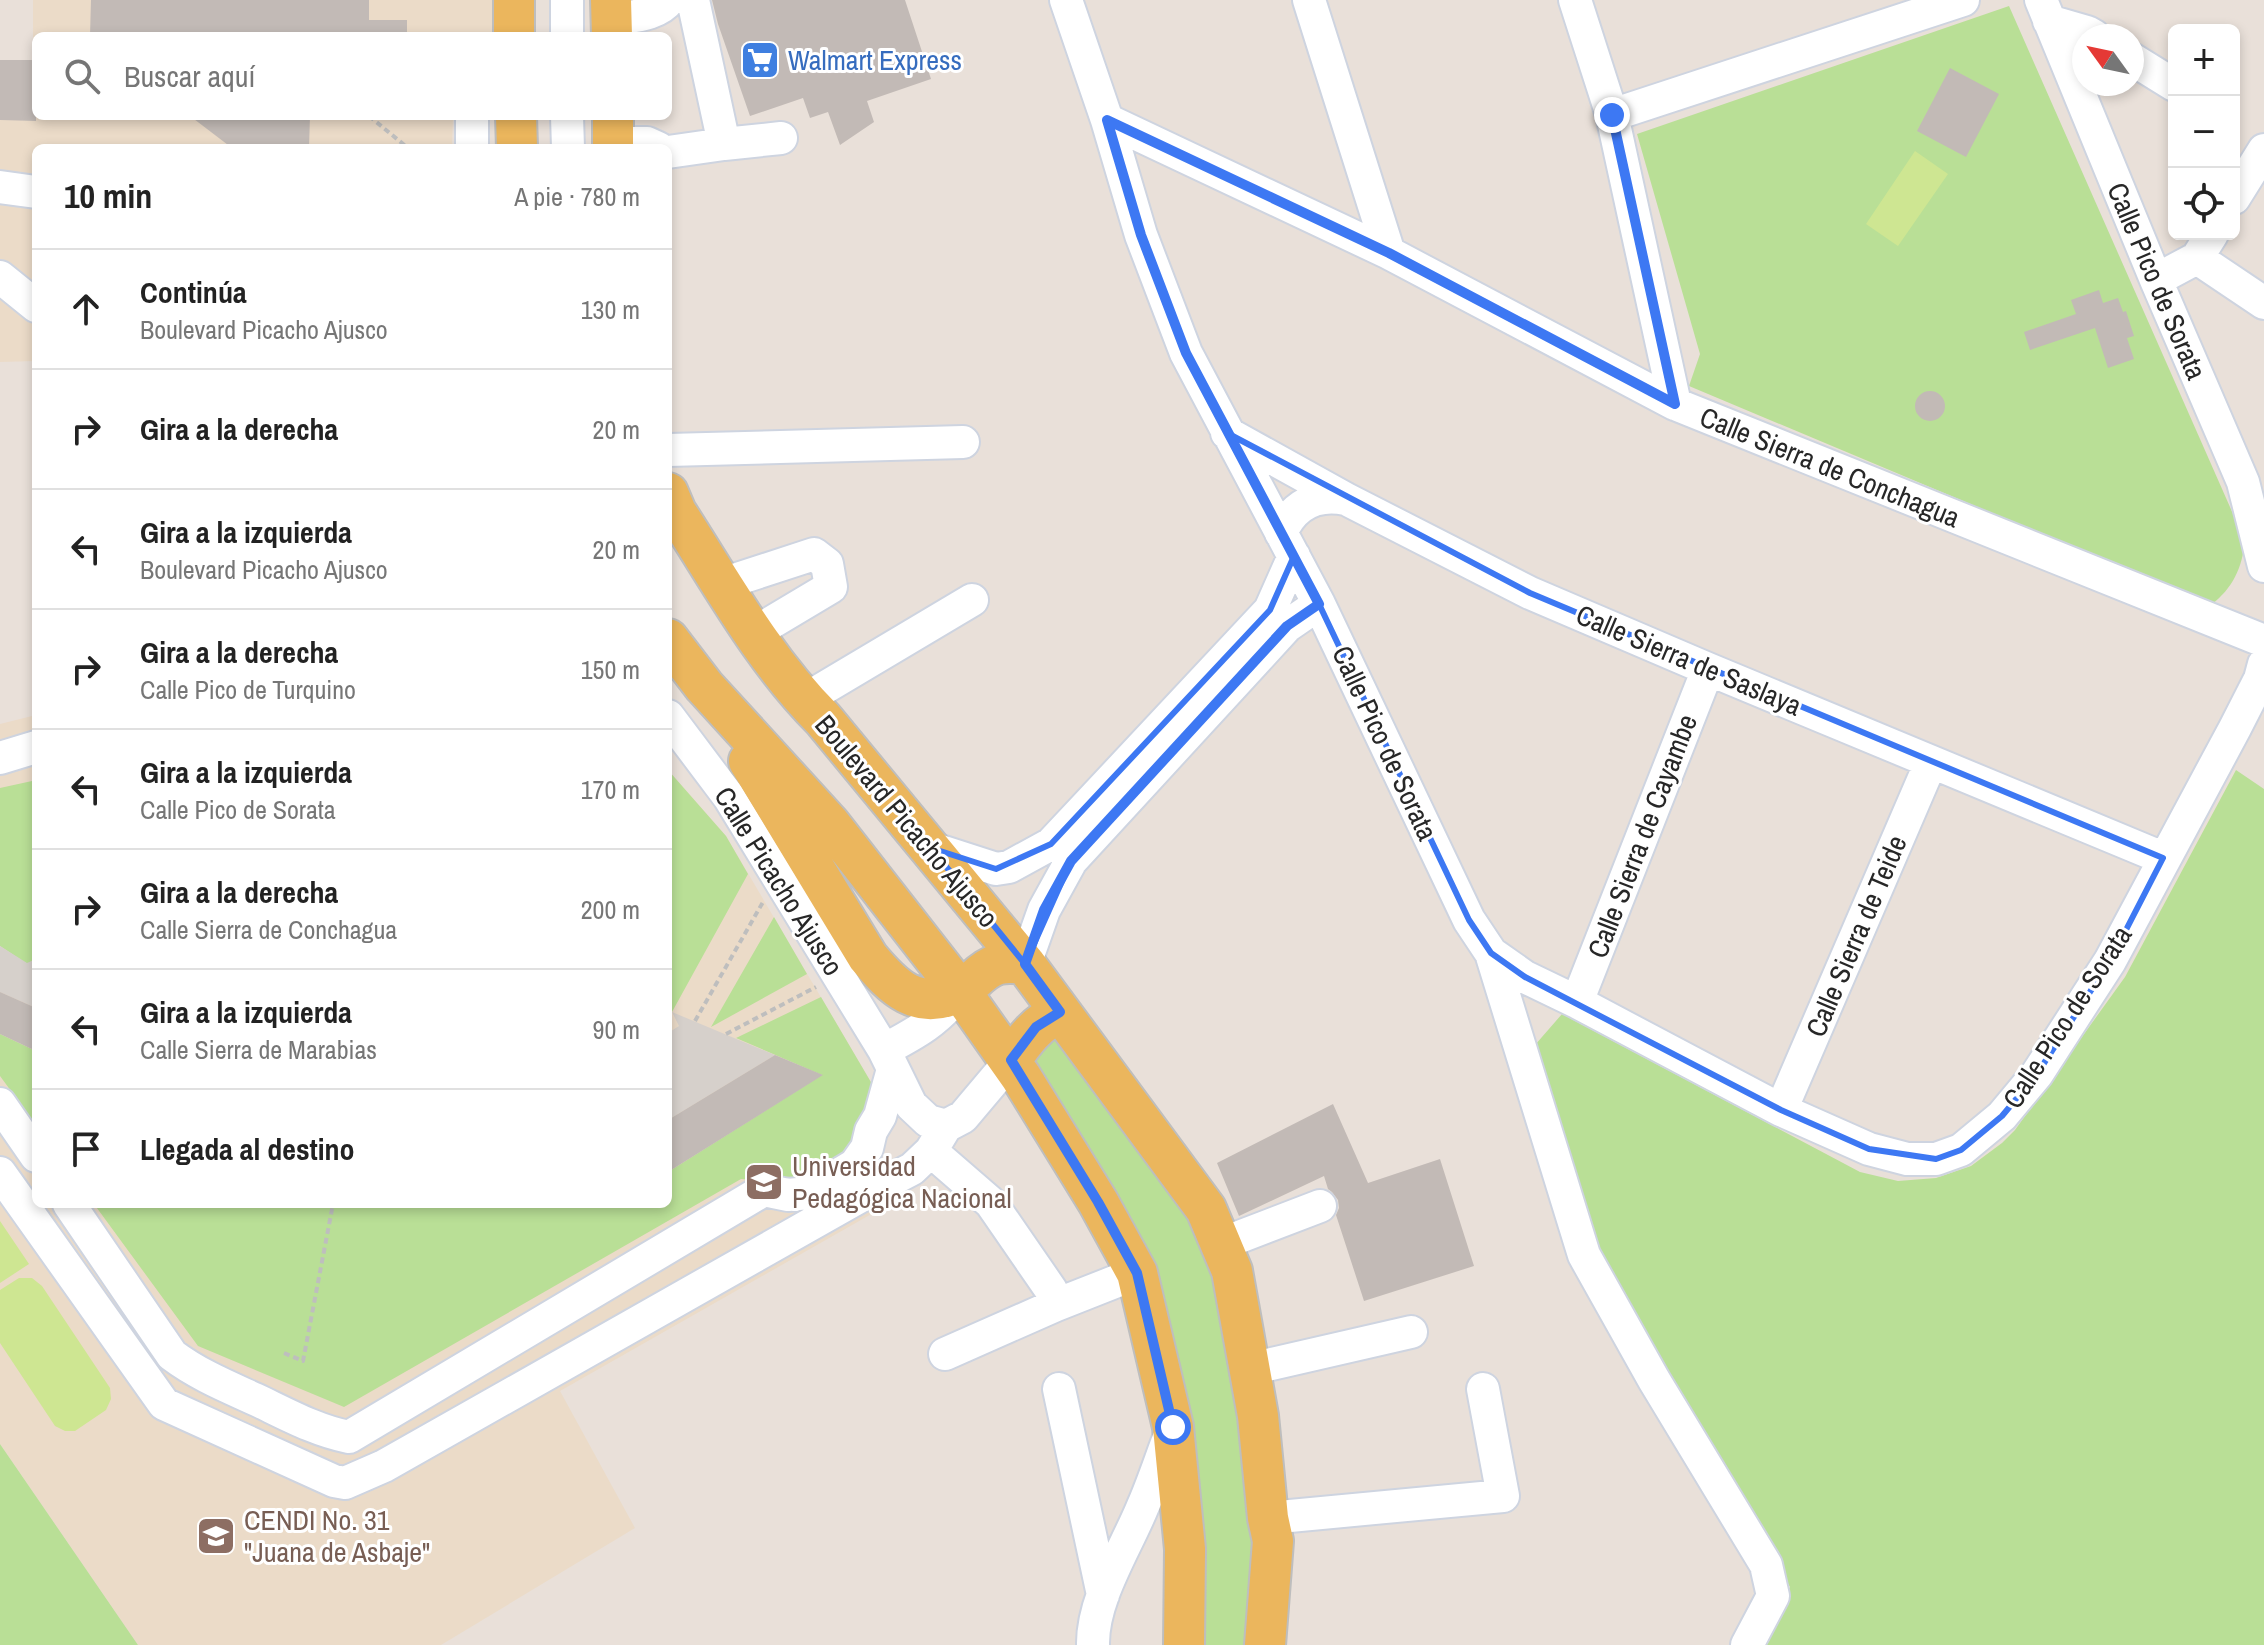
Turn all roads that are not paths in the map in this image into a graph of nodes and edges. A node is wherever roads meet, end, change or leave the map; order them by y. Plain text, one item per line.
1 (567, 0) edge
2 (669, 0) edge
3 (693, 0) edge
4 (1066, 0) edge
5 (1309, 0) edge
6 (1575, 0) edge
7 (1963, 0) edge
8 (2045, 10) edge
9 (612, 19) edge
10 (2072, 24) edge
11 (567, 32) edge
12 (2144, 66) edge
13 (2168, 81) edge
14 (1612, 115) junction
15 (472, 120) edge
16 (516, 120) edge
17 (567, 120) edge
18 (1107, 120) junction
19 (613, 136) edge
20 (781, 138) dead end
21 (472, 144) edge
22 (517, 144) edge
23 (568, 144) edge
24 (649, 144) edge
25 (724, 144) junction
26 (2264, 150) edge
27 (672, 151) edge
28 (0, 187) edge
29 (2240, 188) edge
30 (32, 191) edge
31 (2204, 246) edge
32 (1389, 253) junction
33 (0, 277) edge
34 (2156, 280) junction
35 (32, 303) edge
36 (2264, 303) edge
37 (1675, 404) junction
38 (1227, 433) junction
39 (963, 442) dead end
40 (672, 450) edge
41 (1346, 499) junction
42 (672, 502) edge
43 (1288, 544) junction
44 (2264, 566) edge
45 (722, 584) junction
46 (972, 600) dead end
47 (1319, 604) junction
48 (754, 633) junction
49 (2264, 641) edge
50 (672, 644) edge
51 (2264, 664) edge
52 (1708, 669) junction
53 (704, 686) junction
54 (804, 700) junction
55 (672, 721) edge
56 (32, 748) edge
57 (0, 758) edge
58 (1931, 762) junction
59 (931, 848) junction
60 (2163, 858) junction
61 (1491, 953) junction
62 (1025, 964) junction
63 (961, 992) junction
64 (1577, 1002) junction
65 (1060, 1012) junction
66 (888, 1060) junction
67 (1011, 1060) junction
68 (0, 1104) edge
69 (1781, 1110) junction
70 (938, 1138) junction
71 (867, 1148) junction
72 (32, 1150) edge
73 (0, 1173) edge
74 (898, 1177) junction
75 (1320, 1206) dead end
76 (72, 1208) edge
77 (1221, 1244) junction
78 (1137, 1273) junction
79 (596, 1289) junction
80 (1056, 1305) junction
81 (1411, 1332) dead end
82 (620, 1333) junction
83 (945, 1354) dead end
84 (1250, 1369) junction
85 (1059, 1389) dead end
86 (1483, 1389) dead end
87 (1173, 1427) junction
88 (1268, 1518) junction
89 (1103, 1595) junction
90 (1093, 1645) edge
91 (1184, 1645) edge
92 (1265, 1645) edge
93 (1747, 1645) edge

1 - 11 street
2 - 9 street
3 - 25 street
4 - 18 street, Calle Pico de Sorata
5 - 32 street
6 - 14 street
7 - 14 street
8 - 10 street
8 - 34 street, Calle Pico de Sorata
12 - 13 street
14 - 37 street
15 - 21 street
16 - 22 main road
17 - 23 street
18 - 32 street, Calle Sierra de Conchagua
18 - 38 street, Calle Pico de Sorata
19 - 24 street
20 - 25 street
25 - 27 street
26 - 29 street
28 - 30 street
31 - 34 street
31 - 36 street
32 - 37 street, Calle Sierra de Conchagua
33 - 35 street
34 - 44 street, Calle Pico de Sorata
37 - 49 street, Calle Sierra de Conchagua
38 - 41 street, Calle Sierra de Saslaya
38 - 43 street, Calle Pico de Sorata
39 - 40 street
41 - 43 street
41 - 52 street, Calle Sierra de Saslaya
42 - 45 main road, Boulevard Picacho Ajusco
43 - 47 street, Calle Pico de Sorata
43 - 59 street
45 - 48 main road, Boulevard Picacho Ajusco
45 - 48 street
46 - 54 street
47 - 61 street, Calle Pico de Sorata
47 - 62 street
48 - 54 main road, Boulevard Picacho Ajusco
50 - 53 main road
51 - 60 street, Calle Pico de Sorata
52 - 58 street, Calle Sierra de Saslaya
52 - 64 street, Calle Sierra de Cayambe
53 - 63 main road
53 - 63 main road
54 - 59 main road, Boulevard Picacho Ajusco
55 - 66 street, Calle Picacho Ajusco
56 - 57 street
58 - 60 street, Calle Sierra de Saslaya
58 - 69 street, Calle Sierra de Teide
59 - 62 main road, Boulevard Picacho Ajusco
60 - 69 street, Calle Pico de Sorata
61 - 64 street, Calle Pico de Sorata
61 - 93 street, Calle Pico de Sorata
62 - 63 main road
62 - 65 main road, Boulevard Picacho Ajusco
63 - 66 street
63 - 67 main road
64 - 69 street, Calle Pico de Sorata
65 - 67 main road
65 - 77 main road, Boulevard Picacho Ajusco
66 - 70 street, Calle Picacho Ajusco
66 - 71 street
67 - 70 street
67 - 78 main road
68 - 72 street
70 - 74 street
70 - 80 street, Calle Picacho Ajusco
71 - 74 street
71 - 79 street
73 - 82 street
74 - 82 street
75 - 77 street
76 - 79 street
77 - 84 main road, Boulevard Picacho Ajusco
78 - 80 street
78 - 87 main road
79 - 82 street
80 - 83 street
81 - 84 street
84 - 88 main road, Boulevard Picacho Ajusco
85 - 89 street
86 - 88 street
87 - 89 street
87 - 91 main road
88 - 92 main road, Boulevard Picacho Ajusco
89 - 90 street

